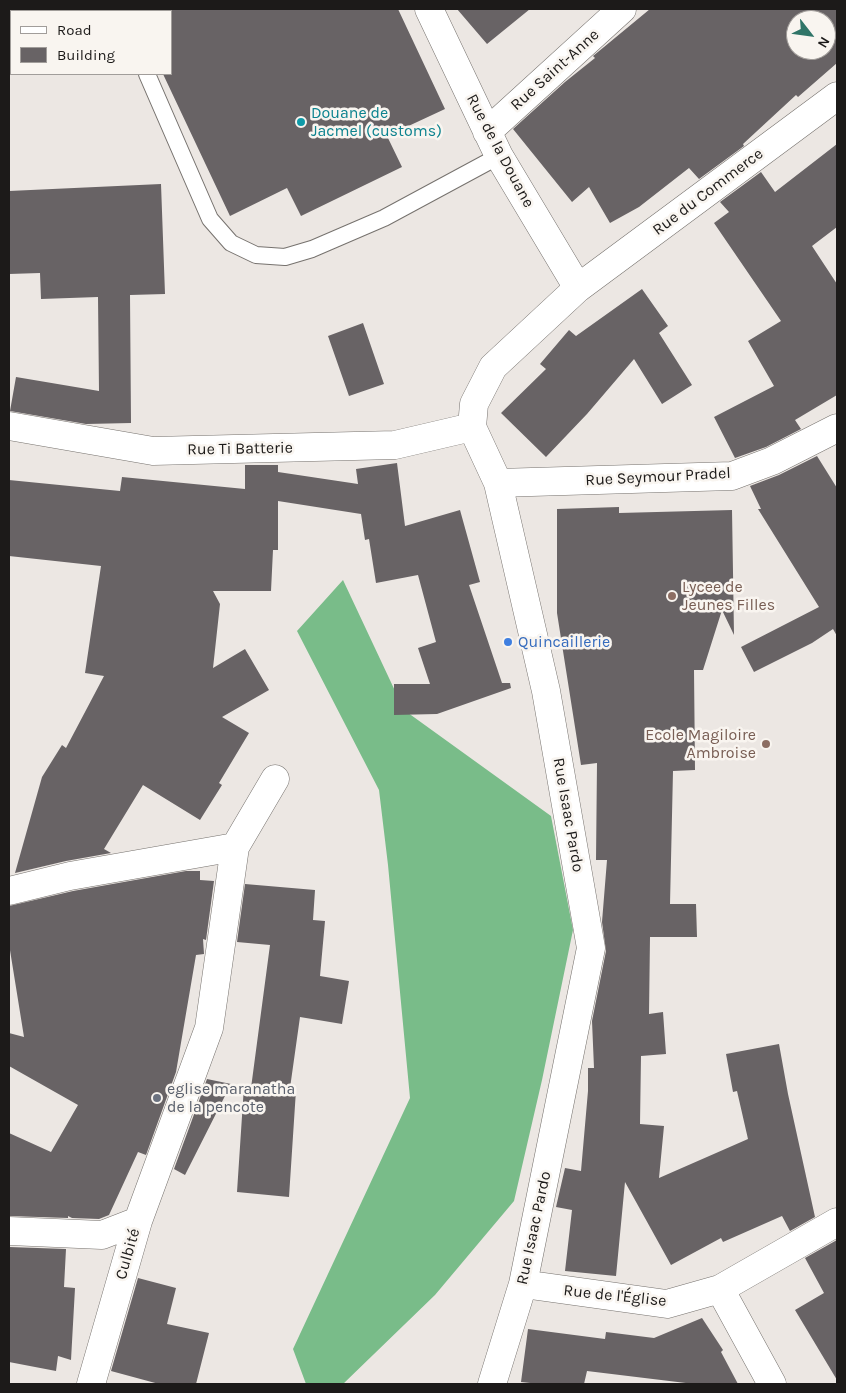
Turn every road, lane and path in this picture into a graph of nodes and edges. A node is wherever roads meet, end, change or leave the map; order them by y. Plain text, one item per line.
1 (429, 9) edge
2 (622, 9) edge
3 (147, 75) edge
4 (837, 96) edge
5 (487, 132) junction
6 (499, 156) junction
7 (578, 288) junction
8 (9, 426) edge
9 (472, 427) junction
10 (837, 428) edge
11 (498, 483) junction
12 (276, 779) dead end
13 (235, 847) junction
14 (9, 891) edge
15 (138, 1221) junction
16 (837, 1222) edge
17 (9, 1230) edge
18 (523, 1284) junction
19 (720, 1289) junction
20 (91, 1384) edge
21 (492, 1384) edge
22 (772, 1384) edge

1 - 5 street, Rue de la Douane
2 - 5 street, Rue Saint-Anne
3 - 6 lane
4 - 7 street, Rue du Commerce
5 - 6 street, Rue de la Douane
6 - 7 street, Rue de la Douane
7 - 9 street
8 - 9 street, Rue Ti Batterie
9 - 11 street, Rue Isaac Pardo
10 - 11 street, Rue Seymour Pradel
11 - 18 street, Rue Isaac Pardo
12 - 13 street
13 - 14 street
13 - 15 street
15 - 17 street, Culbité
15 - 20 street, Culbité
16 - 19 street, Rue de l'Église
18 - 19 street, Rue de l'Église
18 - 21 street, Rue Isaac Pardo
19 - 22 street

